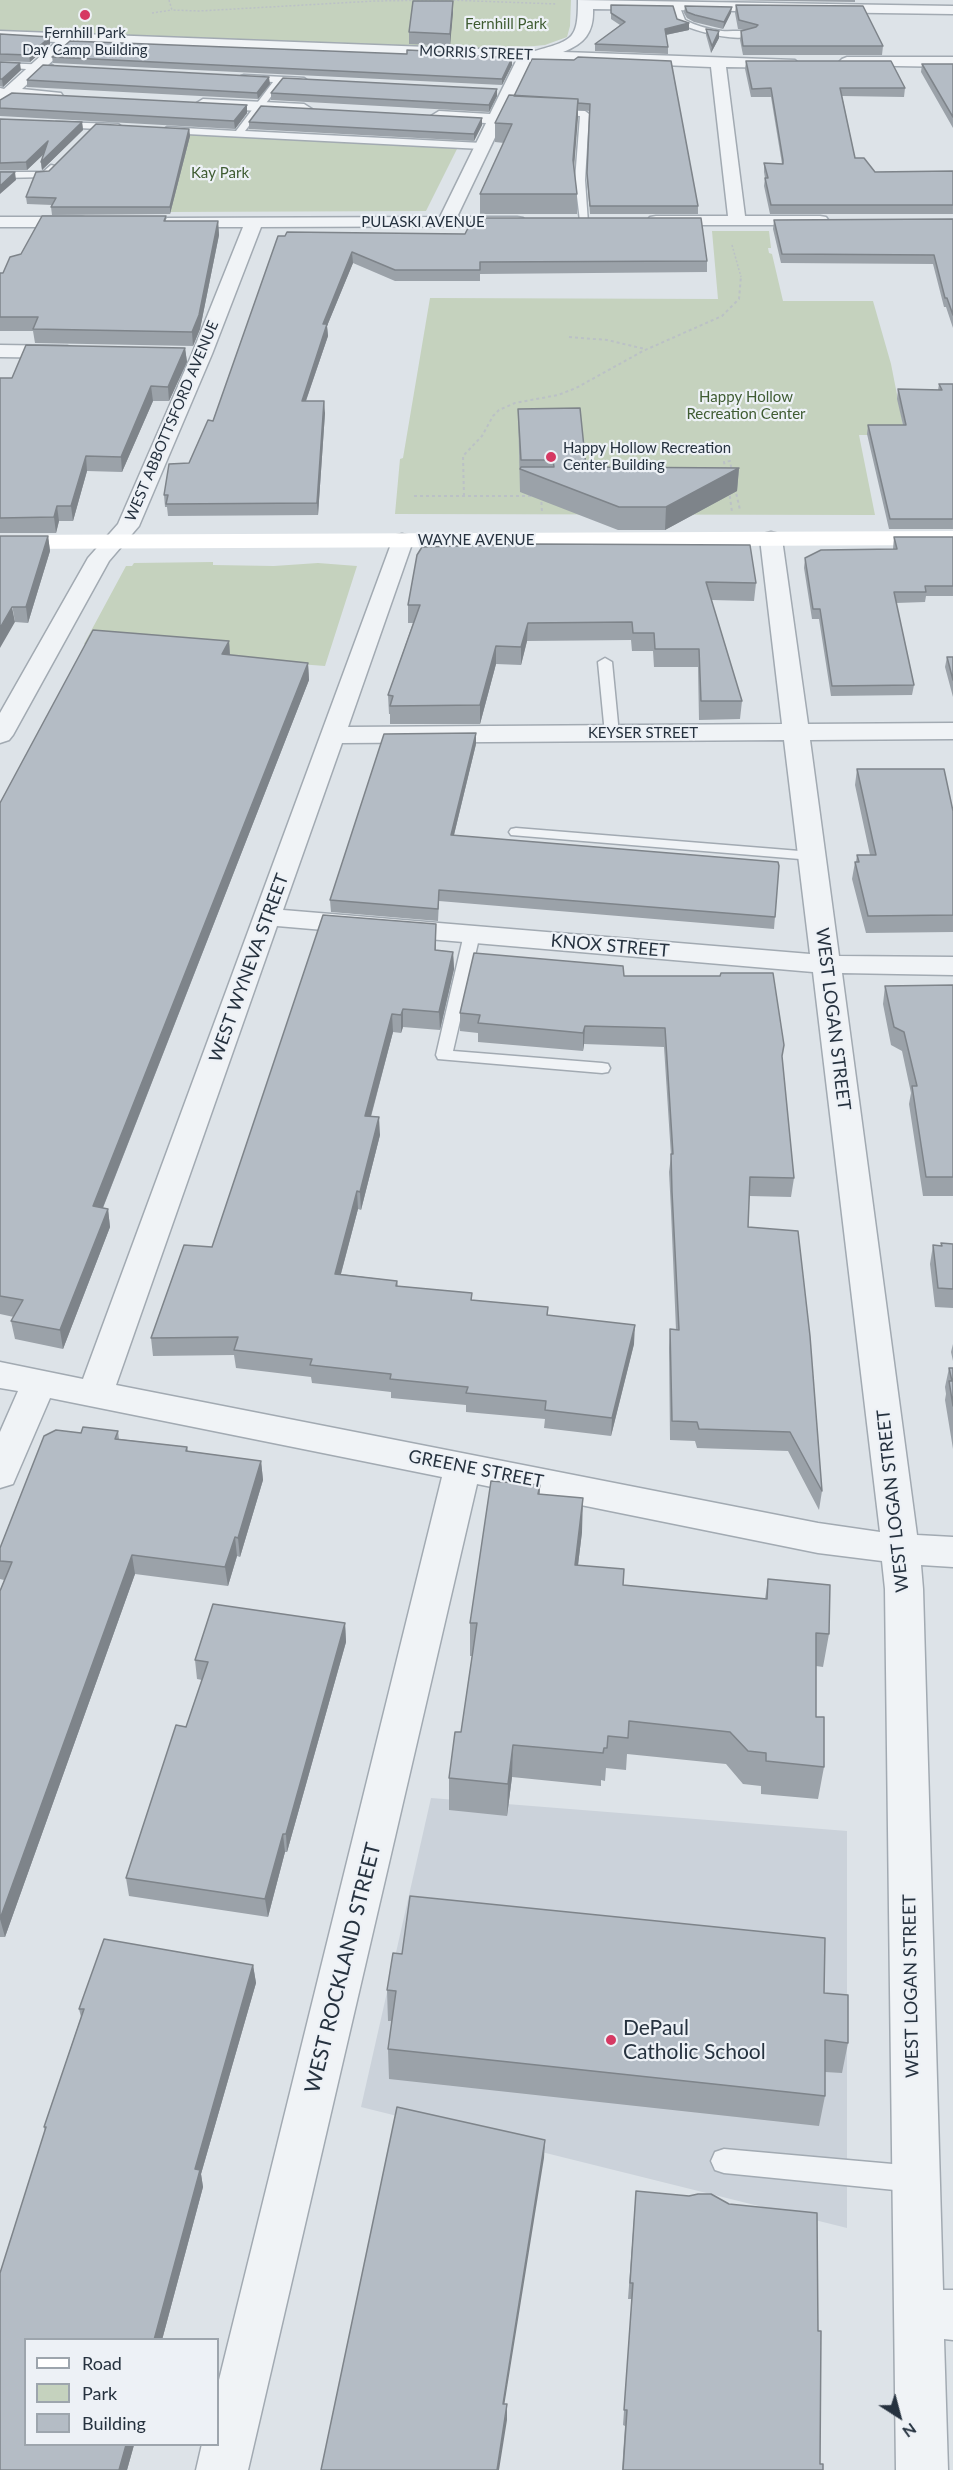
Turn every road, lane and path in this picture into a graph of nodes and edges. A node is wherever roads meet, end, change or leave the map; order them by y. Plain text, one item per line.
1 (169, 0) edge
2 (585, 3) edge
3 (564, 4) dead end
4 (917, 5) edge
5 (676, 7) junction
6 (953, 10) edge
7 (926, 24) dead end
8 (0, 34) edge
9 (751, 34) edge
10 (70, 37) junction
11 (936, 44) dead end
12 (624, 45) edge
13 (536, 55) junction
14 (685, 61) junction
15 (949, 62) edge
16 (718, 63) junction
17 (804, 63) edge
18 (828, 63) edge
19 (0, 65) edge
20 (37, 67) junction
21 (64, 68) edge
22 (231, 77) edge
23 (279, 80) junction
24 (313, 81) edge
25 (3, 96) edge
26 (70, 97) edge
27 (187, 103) edge
28 (257, 107) junction
29 (316, 110) edge
30 (538, 111) edge
31 (503, 113) junction
32 (423, 116) edge
33 (48, 123) edge
34 (131, 128) edge
35 (155, 129) edge
36 (91, 130) edge
37 (239, 133) junction
38 (83, 137) edge
39 (482, 146) junction
40 (60, 160) edge
41 (0, 175) edge
42 (579, 221) joint
43 (608, 221) edge
44 (643, 221) edge
45 (737, 221) junction
46 (833, 221) edge
47 (0, 222) edge
48 (104, 222) edge
49 (150, 222) edge
50 (254, 222) junction
51 (446, 222) junction
52 (538, 222) edge
53 (569, 337) dead end
54 (645, 349) junction
55 (0, 351) edge
56 (90, 352) edge
57 (732, 472) edge
58 (726, 473) edge
59 (734, 482) edge
60 (728, 484) edge
61 (414, 496) dead end
62 (464, 496) junction
63 (740, 514) dead end
64 (953, 538) edge
65 (737, 539) junction
66 (771, 539) junction
67 (544, 540) junction
68 (402, 541) junction
69 (0, 542) edge
70 (114, 542) junction
71 (605, 662) dead end
72 (953, 731) edge
73 (797, 733) junction
74 (612, 734) junction
75 (0, 735) edge
76 (333, 735) junction
77 (516, 832) dead end
78 (812, 856) junction
79 (267, 916) junction
80 (472, 934) junction
81 (825, 964) junction
82 (953, 966) edge
83 (602, 1068) dead end
84 (0, 1375) edge
85 (39, 1383) junction
86 (95, 1394) junction
87 (463, 1467) junction
88 (0, 1474) edge
89 (900, 1549) junction
90 (953, 1552) edge
91 (724, 2161) dead end
92 (915, 2179) junction
93 (936, 2314) edge
94 (222, 2470) edge
95 (922, 2470) edge

1 - 3 path
2 - 5 street
2 - 13 street
4 - 5 street
4 - 6 street
4 - 7 street
5 - 9 lane
8 - 10 street, MORRIS STREET
10 - 13 street, MORRIS STREET
10 - 20 street
11 - 15 street
12 - 14 street
13 - 14 street, MORRIS STREET
13 - 31 street
14 - 16 street, MORRIS STREET
15 - 18 street
16 - 17 street, MORRIS STREET
16 - 45 street
19 - 20 lane
20 - 21 lane
20 - 25 street
22 - 23 lane
23 - 24 lane
23 - 28 lane
25 - 26 street
27 - 28 street
28 - 29 street
28 - 37 lane
30 - 42 lane
31 - 32 street
31 - 39 street
33 - 34 lane
35 - 37 lane
36 - 38 lane
37 - 39 lane
39 - 51 street
40 - 41 lane
42 - 43 street
44 - 45 street
45 - 46 street
45 - 54 path
47 - 48 street
49 - 50 street, PULASKI AVENUE
50 - 51 street, PULASKI AVENUE
50 - 70 street, WEST ABBOTTSFORD AVENUE
51 - 52 street, PULASKI AVENUE
53 - 54 path
54 - 62 path
55 - 56 street
57 - 58 path
59 - 63 path
60 - 65 path
61 - 62 path
62 - 67 path
64 - 66 main road, WAYNE AVENUE
65 - 66 main road, WAYNE AVENUE
65 - 67 main road, WAYNE AVENUE
66 - 73 street, WEST LOGAN STREET
67 - 68 main road, WAYNE AVENUE
68 - 70 main road, WAYNE AVENUE
68 - 76 street, WEST WYNEVA STREET
69 - 70 main road, WAYNE AVENUE
70 - 75 street, WEST ABBOTTSFORD AVENUE
71 - 74 lane
72 - 73 street, KEYSER STREET
73 - 74 street, KEYSER STREET
73 - 78 street, WEST LOGAN STREET
74 - 76 street, KEYSER STREET
76 - 79 street, WEST WYNEVA STREET
77 - 78 lane
78 - 81 street, WEST LOGAN STREET
79 - 80 street, KNOX STREET
79 - 86 street, WEST WYNEVA STREET
80 - 81 street, KNOX STREET
80 - 83 lane
81 - 82 street, KNOX STREET
81 - 89 street, WEST LOGAN STREET
84 - 85 street, GREENE STREET
85 - 86 street, GREENE STREET
85 - 88 street
86 - 87 street, GREENE STREET
87 - 89 street, GREENE STREET
87 - 94 street, WEST ROCKLAND STREET
89 - 90 street, GREENE STREET
89 - 92 street, WEST LOGAN STREET
91 - 92 lane
92 - 93 street, WEST LOGAN STREET
93 - 95 street, WEST LOGAN STREET

